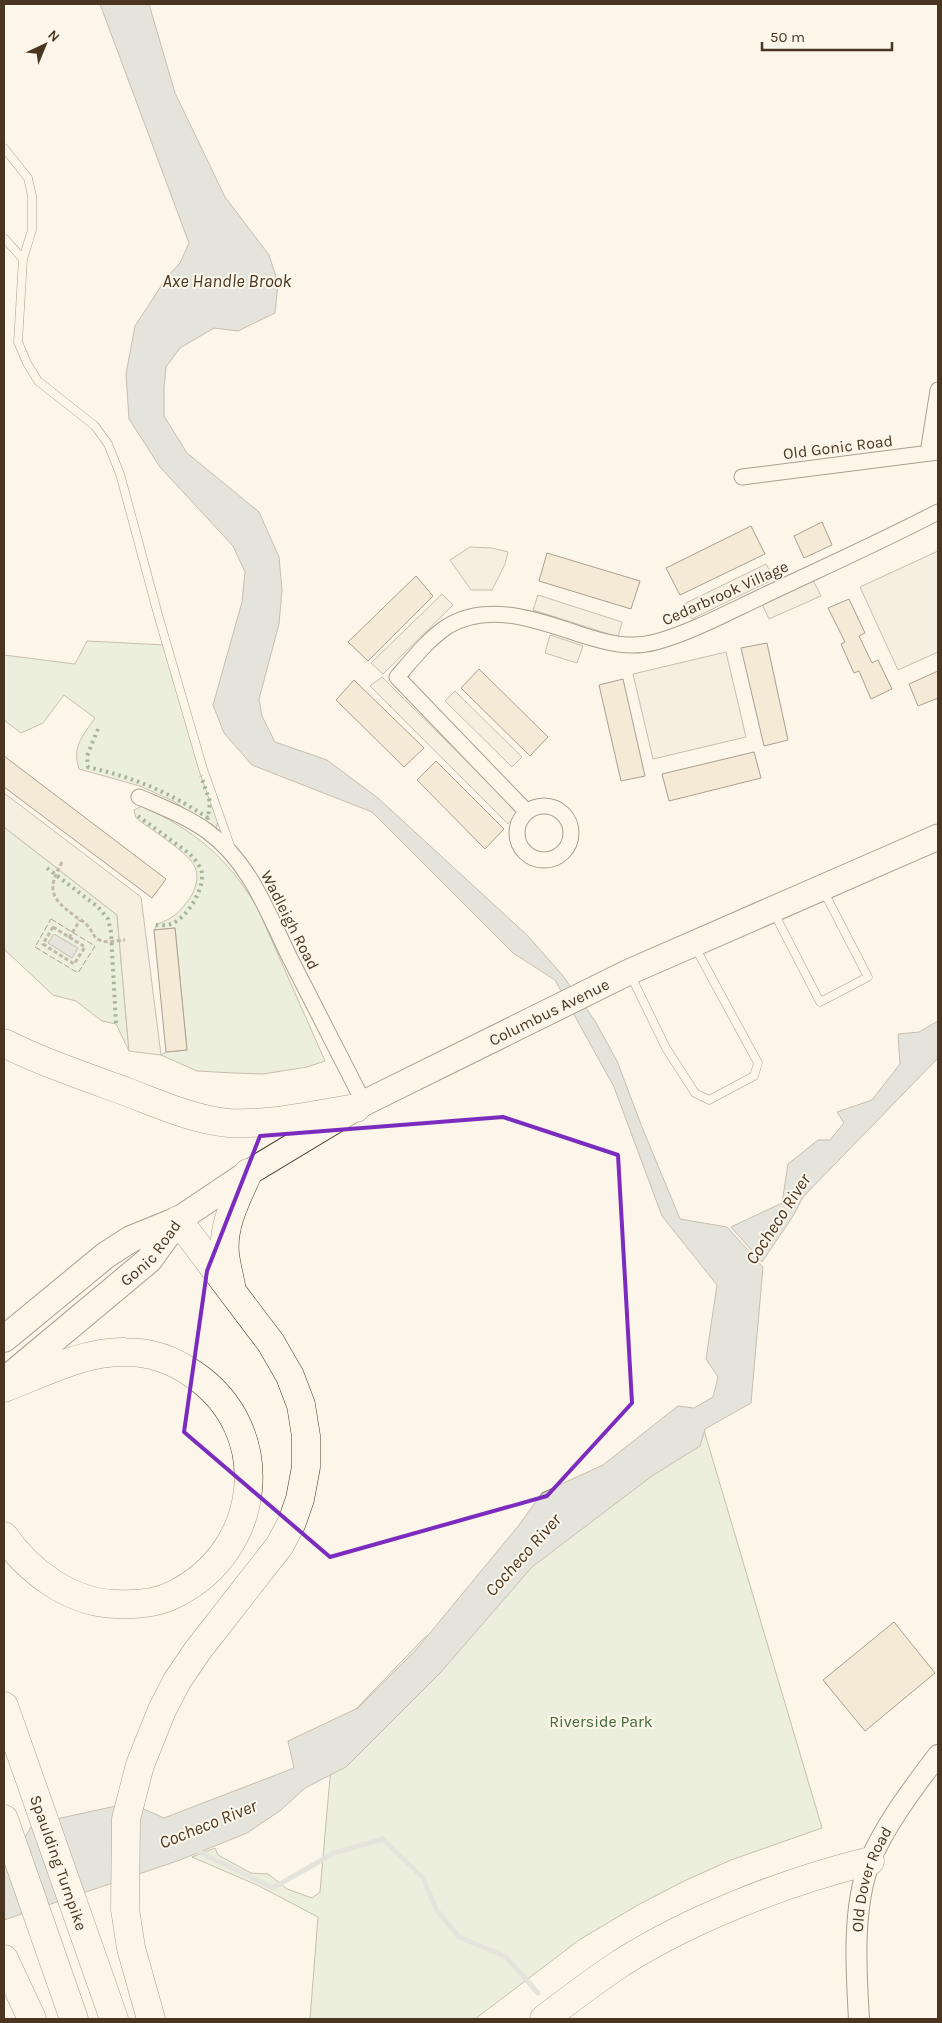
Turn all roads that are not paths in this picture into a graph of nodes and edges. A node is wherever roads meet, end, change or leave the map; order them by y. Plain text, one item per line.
1 (4, 148) edge
2 (4, 238) edge
3 (23, 259) junction
4 (938, 390) edge
5 (933, 452) edge
6 (742, 477) dead end
7 (938, 512) edge
8 (139, 797) dead end
9 (527, 812) dead end
10 (938, 837) edge
11 (235, 859) junction
12 (821, 887) junction
13 (772, 908) junction
14 (693, 943) junction
15 (629, 972) junction
16 (4, 1043) edge
17 (360, 1105) junction
18 (248, 1172) junction
19 (178, 1220) junction
20 (233, 1291) junction
21 (4, 1339) edge
22 (4, 1382) edge
23 (4, 1388) edge
24 (4, 1536) edge
25 (4, 1706) edge
26 (938, 1755) edge
27 (4, 1819) edge
28 (870, 1861) junction
29 (4, 1960) edge
30 (32, 2019) edge
31 (74, 2019) edge
32 (114, 2019) edge
33 (151, 2019) edge
34 (544, 2019) edge
35 (859, 2019) edge

1 - 3 lane
2 - 3 lane
3 - 11 lane
4 - 5 street
5 - 6 street, Old Gonic Road
7 - 9 street, Cedarbrook Village
8 - 11 street, Wadleigh Road
10 - 12 main road, Columbus Avenue
11 - 17 street, Wadleigh Road
12 - 13 main road, Columbus Avenue
12 - 13 lane
13 - 14 main road, Columbus Avenue
14 - 15 main road, Columbus Avenue
14 - 15 lane
15 - 17 main road, Columbus Avenue
16 - 17 highway
17 - 18 main road, Columbus Avenue
18 - 19 main road, Columbus Avenue
18 - 20 highway
19 - 20 highway
19 - 21 highway, Gonic Road
19 - 22 highway, Gonic Road
20 - 33 highway
23 - 24 highway
25 - 32 highway, Spaulding Turnpike
26 - 28 street, Old Dover Road
27 - 31 highway
28 - 34 highway
28 - 35 street, Old Dover Road
29 - 30 highway

